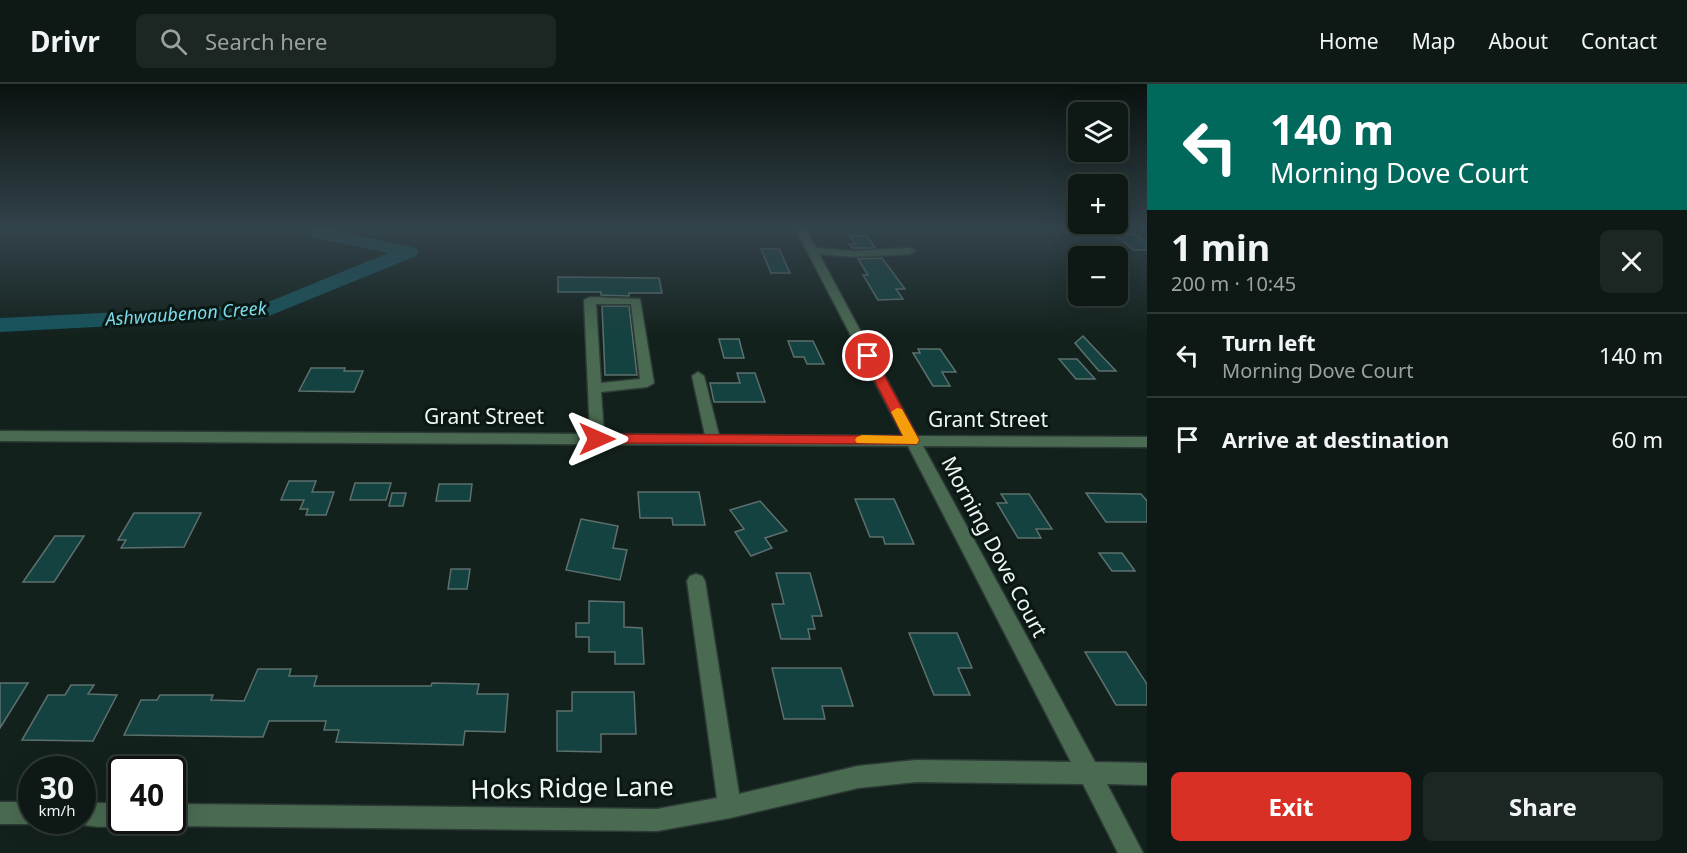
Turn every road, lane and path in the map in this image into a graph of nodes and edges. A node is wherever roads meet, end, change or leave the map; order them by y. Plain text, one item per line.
1 (821, 266) edge
2 (698, 376) dead end
3 (594, 388) junction
4 (0, 436) edge
5 (597, 439) junction
6 (713, 439) junction
7 (912, 440) junction
8 (1147, 442) edge
9 (696, 581) dead end
10 (1089, 773) junction
11 (1147, 774) edge
12 (730, 807) junction
13 (0, 813) edge
14 (18, 813) edge
15 (186, 815) edge
16 (1131, 853) edge

1 - 7 street, Morning Dove Court
2 - 6 street
3 - 3 street
3 - 5 street
4 - 5 street, Grant Street
5 - 6 street, Grant Street
6 - 7 street, Grant Street
7 - 8 street, Grant Street
7 - 10 street, Morning Dove Court
9 - 12 street
10 - 11 street, Hoks Ridge Lane
10 - 12 street, Hoks Ridge Lane
10 - 16 street, Morning Dove Court
12 - 15 street, Hoks Ridge Lane
13 - 14 street

